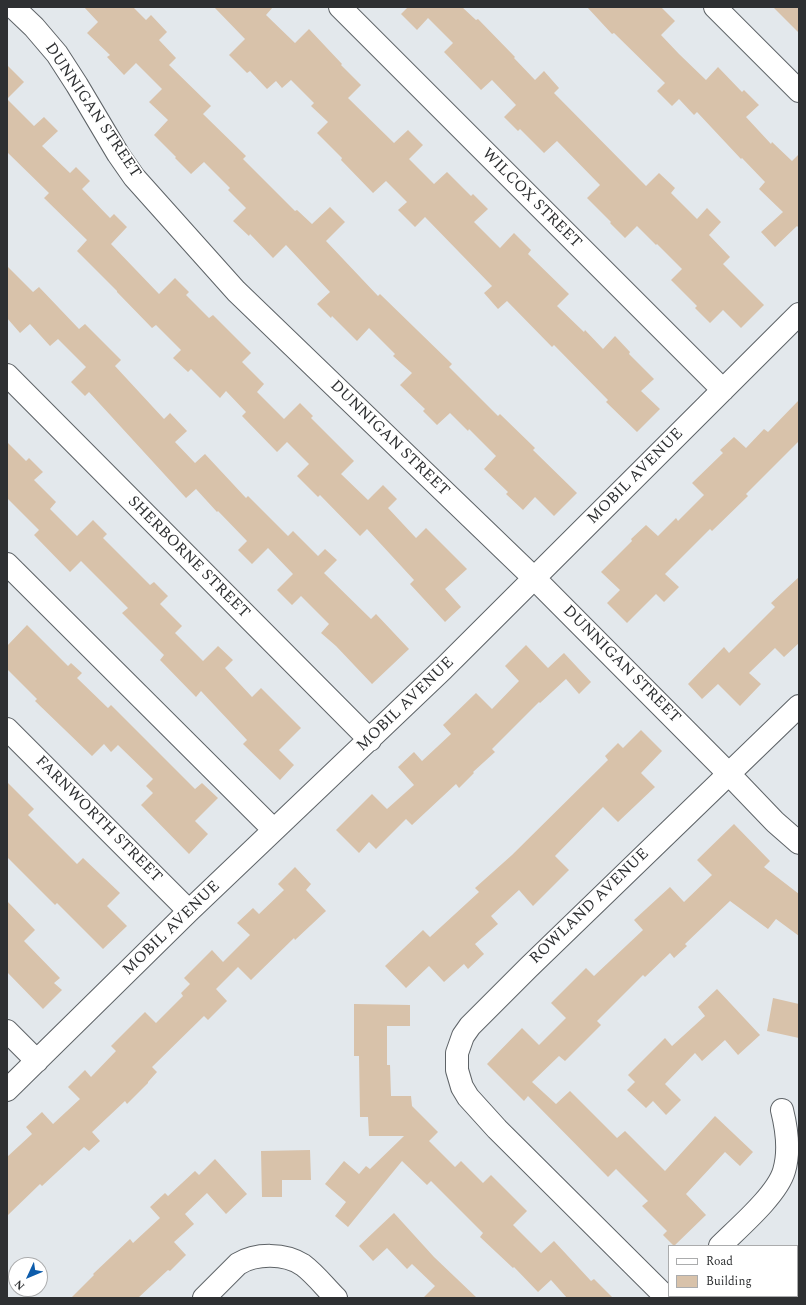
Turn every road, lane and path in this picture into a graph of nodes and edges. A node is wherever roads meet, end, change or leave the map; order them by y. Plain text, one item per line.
1 (13, 7) edge
2 (340, 7) edge
3 (715, 7) edge
4 (799, 91) edge
5 (799, 314) edge
6 (7, 375) edge
7 (723, 390) junction
8 (7, 564) edge
9 (535, 579) junction
10 (799, 706) edge
11 (7, 729) edge
12 (370, 740) junction
13 (729, 774) junction
14 (274, 830) junction
15 (799, 843) edge
16 (189, 911) junction
17 (7, 1031) edge
18 (37, 1060) junction
19 (7, 1090) edge
20 (782, 1110) dead end
21 (721, 1245) edge
22 (204, 1298) edge
23 (336, 1298) edge
24 (667, 1298) edge

1 - 9 street, DUNNIGAN STREET
2 - 7 street, WILCOX STREET
3 - 4 street
5 - 7 street, MOBIL AVENUE
6 - 12 street, SHERBORNE STREET
7 - 9 street, MOBIL AVENUE
8 - 14 street
9 - 12 street, MOBIL AVENUE
9 - 13 street, DUNNIGAN STREET
10 - 13 street, ROWLAND AVENUE
11 - 16 street, FARNWORTH STREET
12 - 14 street, MOBIL AVENUE
13 - 15 street, DUNNIGAN STREET
13 - 24 street, ROWLAND AVENUE
14 - 16 street, MOBIL AVENUE
16 - 18 street, MOBIL AVENUE
17 - 18 street
18 - 19 street, MOBIL AVENUE
20 - 21 street
22 - 23 street

